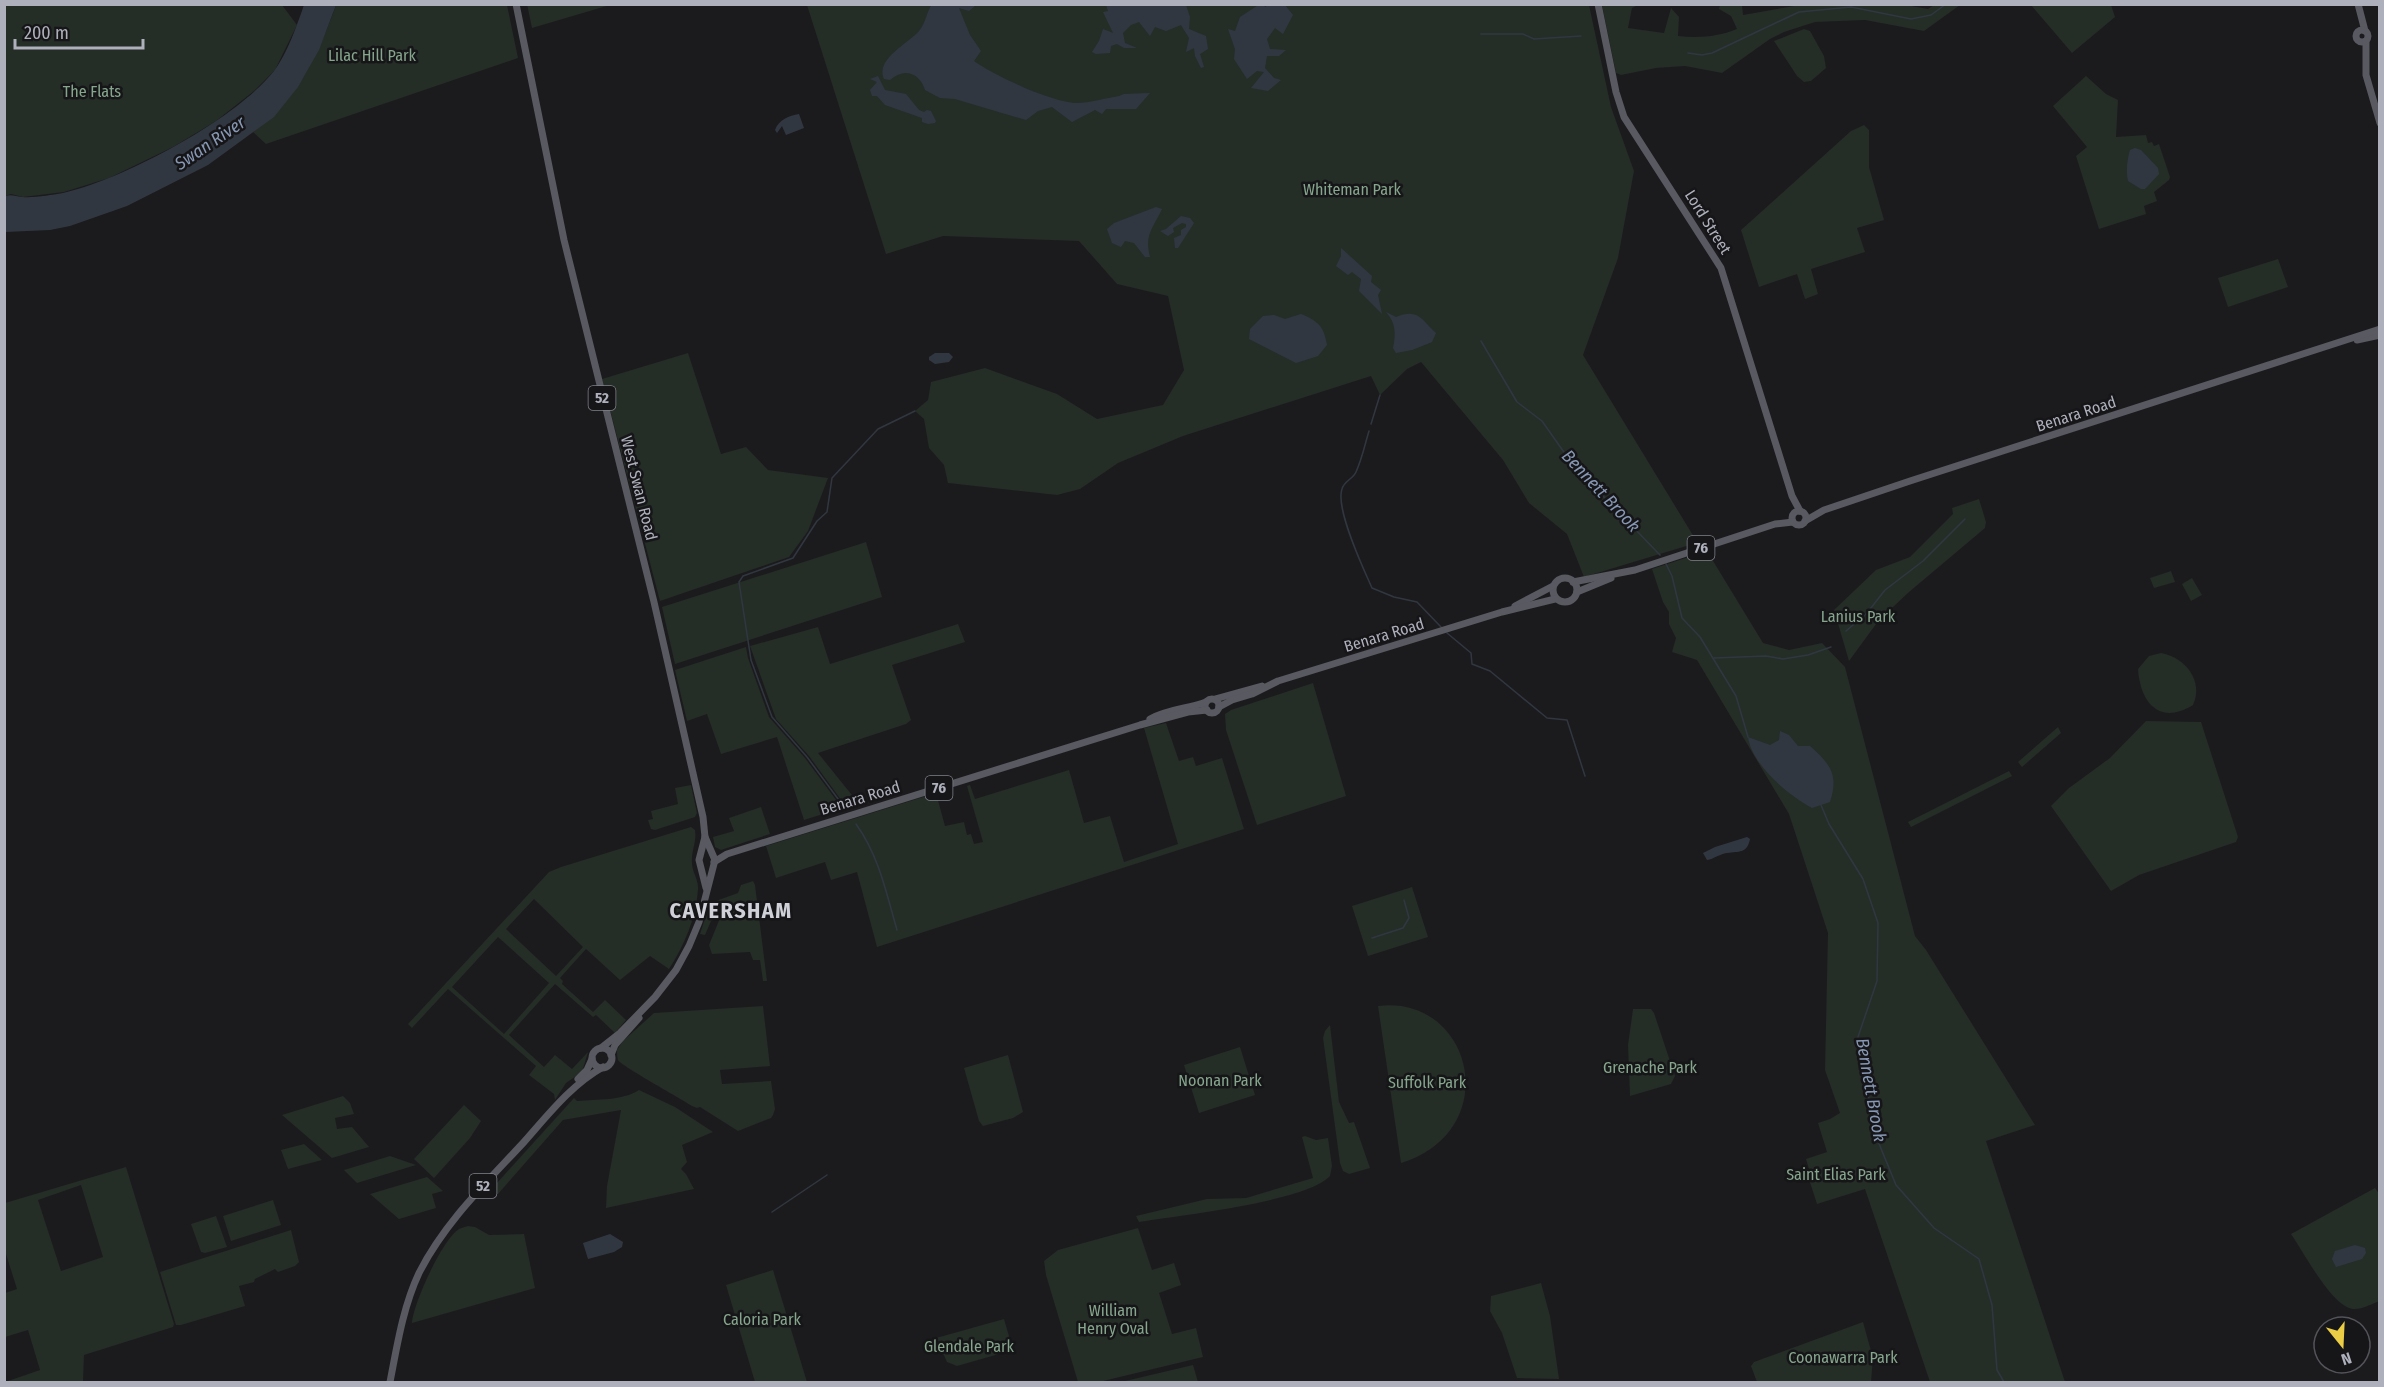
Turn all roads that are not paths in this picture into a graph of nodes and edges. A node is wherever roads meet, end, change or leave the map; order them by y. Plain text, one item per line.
1 (516, 4) edge
2 (1598, 4) edge
3 (2358, 4) edge
4 (2379, 123) edge
5 (2379, 329) edge
6 (2379, 335) edge
7 (2337, 344) junction
8 (1824, 510) junction
9 (1796, 515) junction
10 (1805, 520) junction
11 (1627, 571) junction
12 (1573, 582) junction
13 (1553, 586) junction
14 (1576, 592) junction
15 (1556, 598) junction
16 (1502, 612) junction
17 (1274, 684) junction
18 (1215, 699) junction
19 (1207, 706) junction
20 (1219, 707) junction
21 (705, 837) junction
22 (711, 853) junction
23 (702, 854) junction
24 (726, 855) junction
25 (713, 864) junction
26 (701, 865) junction
27 (706, 888) junction
28 (642, 1011) junction
29 (601, 1048) junction
30 (611, 1055) junction
31 (592, 1058) junction
32 (603, 1067) junction
33 (558, 1104) junction
34 (390, 1383) edge

1 - 21 main road, West Swan Road / 52
2 - 9 main road, Lord Street
3 - 4 main road
5 - 7 main road, Benara Road
6 - 7 main road, Benara Road
7 - 8 main road, Benara Road
8 - 9 main road, Benara Road
8 - 10 main road, Benara Road
9 - 10 main road, Lord Street
9 - 10 main road, 76
9 - 11 main road, Benara Road / 76
11 - 12 main road, Benara Road / 76
11 - 14 main road, Benara Road / 76
12 - 13 main road, 76
12 - 14 main road
13 - 15 main road
13 - 16 main road, Benara Road / 76
14 - 15 main road, 76
15 - 16 main road, Benara Road / 76
16 - 17 main road, Benara Road / 76
17 - 18 main road, Benara Road / 76
17 - 20 main road, Benara Road / 76
18 - 19 main road, 76
18 - 20 main road
19 - 20 main road, 76
19 - 24 main road, Benara Road / 76
21 - 22 main road, West Swan Road / 52
21 - 23 main road, West Swan Road / 52
22 - 23 main road
22 - 24 main road, Benara Road / 76
22 - 25 main road, 52
23 - 26 main road, 52
24 - 25 main road, Benara Road / 76
25 - 26 main road
25 - 27 main road, 52
26 - 27 main road, 52
27 - 28 main road, 52
28 - 29 main road, 52
28 - 30 main road, 52
29 - 30 main road
29 - 31 main road, 52
30 - 32 main road, 52
31 - 32 main road
31 - 33 main road, 52
32 - 33 main road, 52
33 - 34 main road, 52

